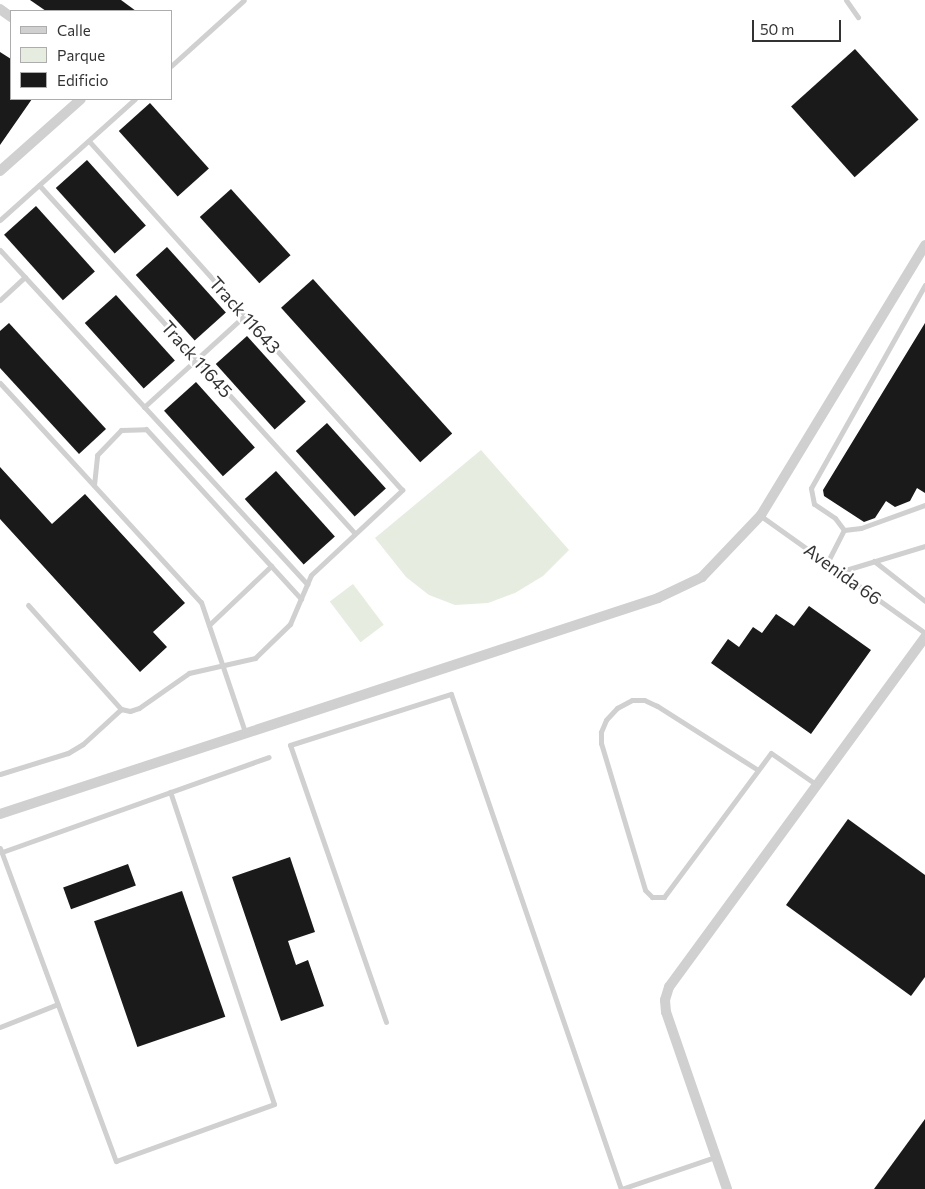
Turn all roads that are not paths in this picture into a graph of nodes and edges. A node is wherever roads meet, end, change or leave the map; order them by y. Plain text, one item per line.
1 (244, 0) edge
2 (846, 0) edge
3 (858, 17) dead end
4 (172, 65) edge
5 (80, 100) edge
6 (134, 100) edge
7 (89, 141) junction
8 (0, 171) edge
9 (39, 185) junction
10 (0, 220) edge
11 (925, 245) edge
12 (0, 250) edge
13 (25, 277) junction
14 (925, 285) edge
15 (0, 300) edge
16 (245, 315) junction
17 (197, 360) junction
18 (0, 383) edge
19 (144, 407) junction
20 (94, 485) junction
21 (925, 505) edge
22 (761, 515) junction
23 (844, 530) junction
24 (354, 533) junction
25 (925, 546) edge
26 (874, 561) junction
27 (827, 563) junction
28 (271, 566) junction
29 (839, 572) junction
30 (307, 584) junction
31 (301, 599) junction
32 (925, 601) edge
33 (28, 606) dead end
34 (208, 625) junction
35 (925, 635) edge
36 (222, 665) junction
37 (121, 709) junction
38 (245, 732) junction
39 (269, 757) dead end
40 (758, 770) junction
41 (0, 774) edge
42 (817, 785) junction
43 (170, 792) junction
44 (0, 814) edge
45 (1, 850) edge
46 (58, 1004) junction
47 (386, 1022) dead end
48 (0, 1027) edge
49 (716, 1156) junction
50 (621, 1189) edge
51 (727, 1189) edge

1 - 4 lane
2 - 3 lane
5 - 8 street
6 - 7 lane
7 - 9 lane
7 - 16 lane, Track 11643
9 - 10 lane
9 - 17 lane, Track 11645
11 - 22 street
12 - 13 lane
13 - 15 lane
13 - 19 lane
14 - 23 lane
16 - 17 lane
16 - 24 lane, Track 11643
17 - 19 lane
17 - 24 lane, Track 11645
18 - 20 lane
19 - 30 lane
20 - 28 lane
20 - 34 lane
21 - 23 lane
22 - 27 lane, Avenida 66
22 - 38 street
23 - 27 lane
24 - 30 lane
25 - 26 lane
26 - 29 lane
26 - 32 lane
27 - 29 lane, Avenida 66
28 - 31 lane
28 - 34 lane
29 - 35 lane, Avenida 66
30 - 31 lane
31 - 36 lane
33 - 37 lane
34 - 36 lane
35 - 42 street
36 - 37 lane
36 - 38 lane
37 - 41 lane
38 - 44 street
39 - 43 lane
40 - 40 lane
40 - 42 lane
42 - 49 street
43 - 45 lane
43 - 46 lane
45 - 46 lane
46 - 48 lane
47 - 50 lane
49 - 50 lane
49 - 51 street

